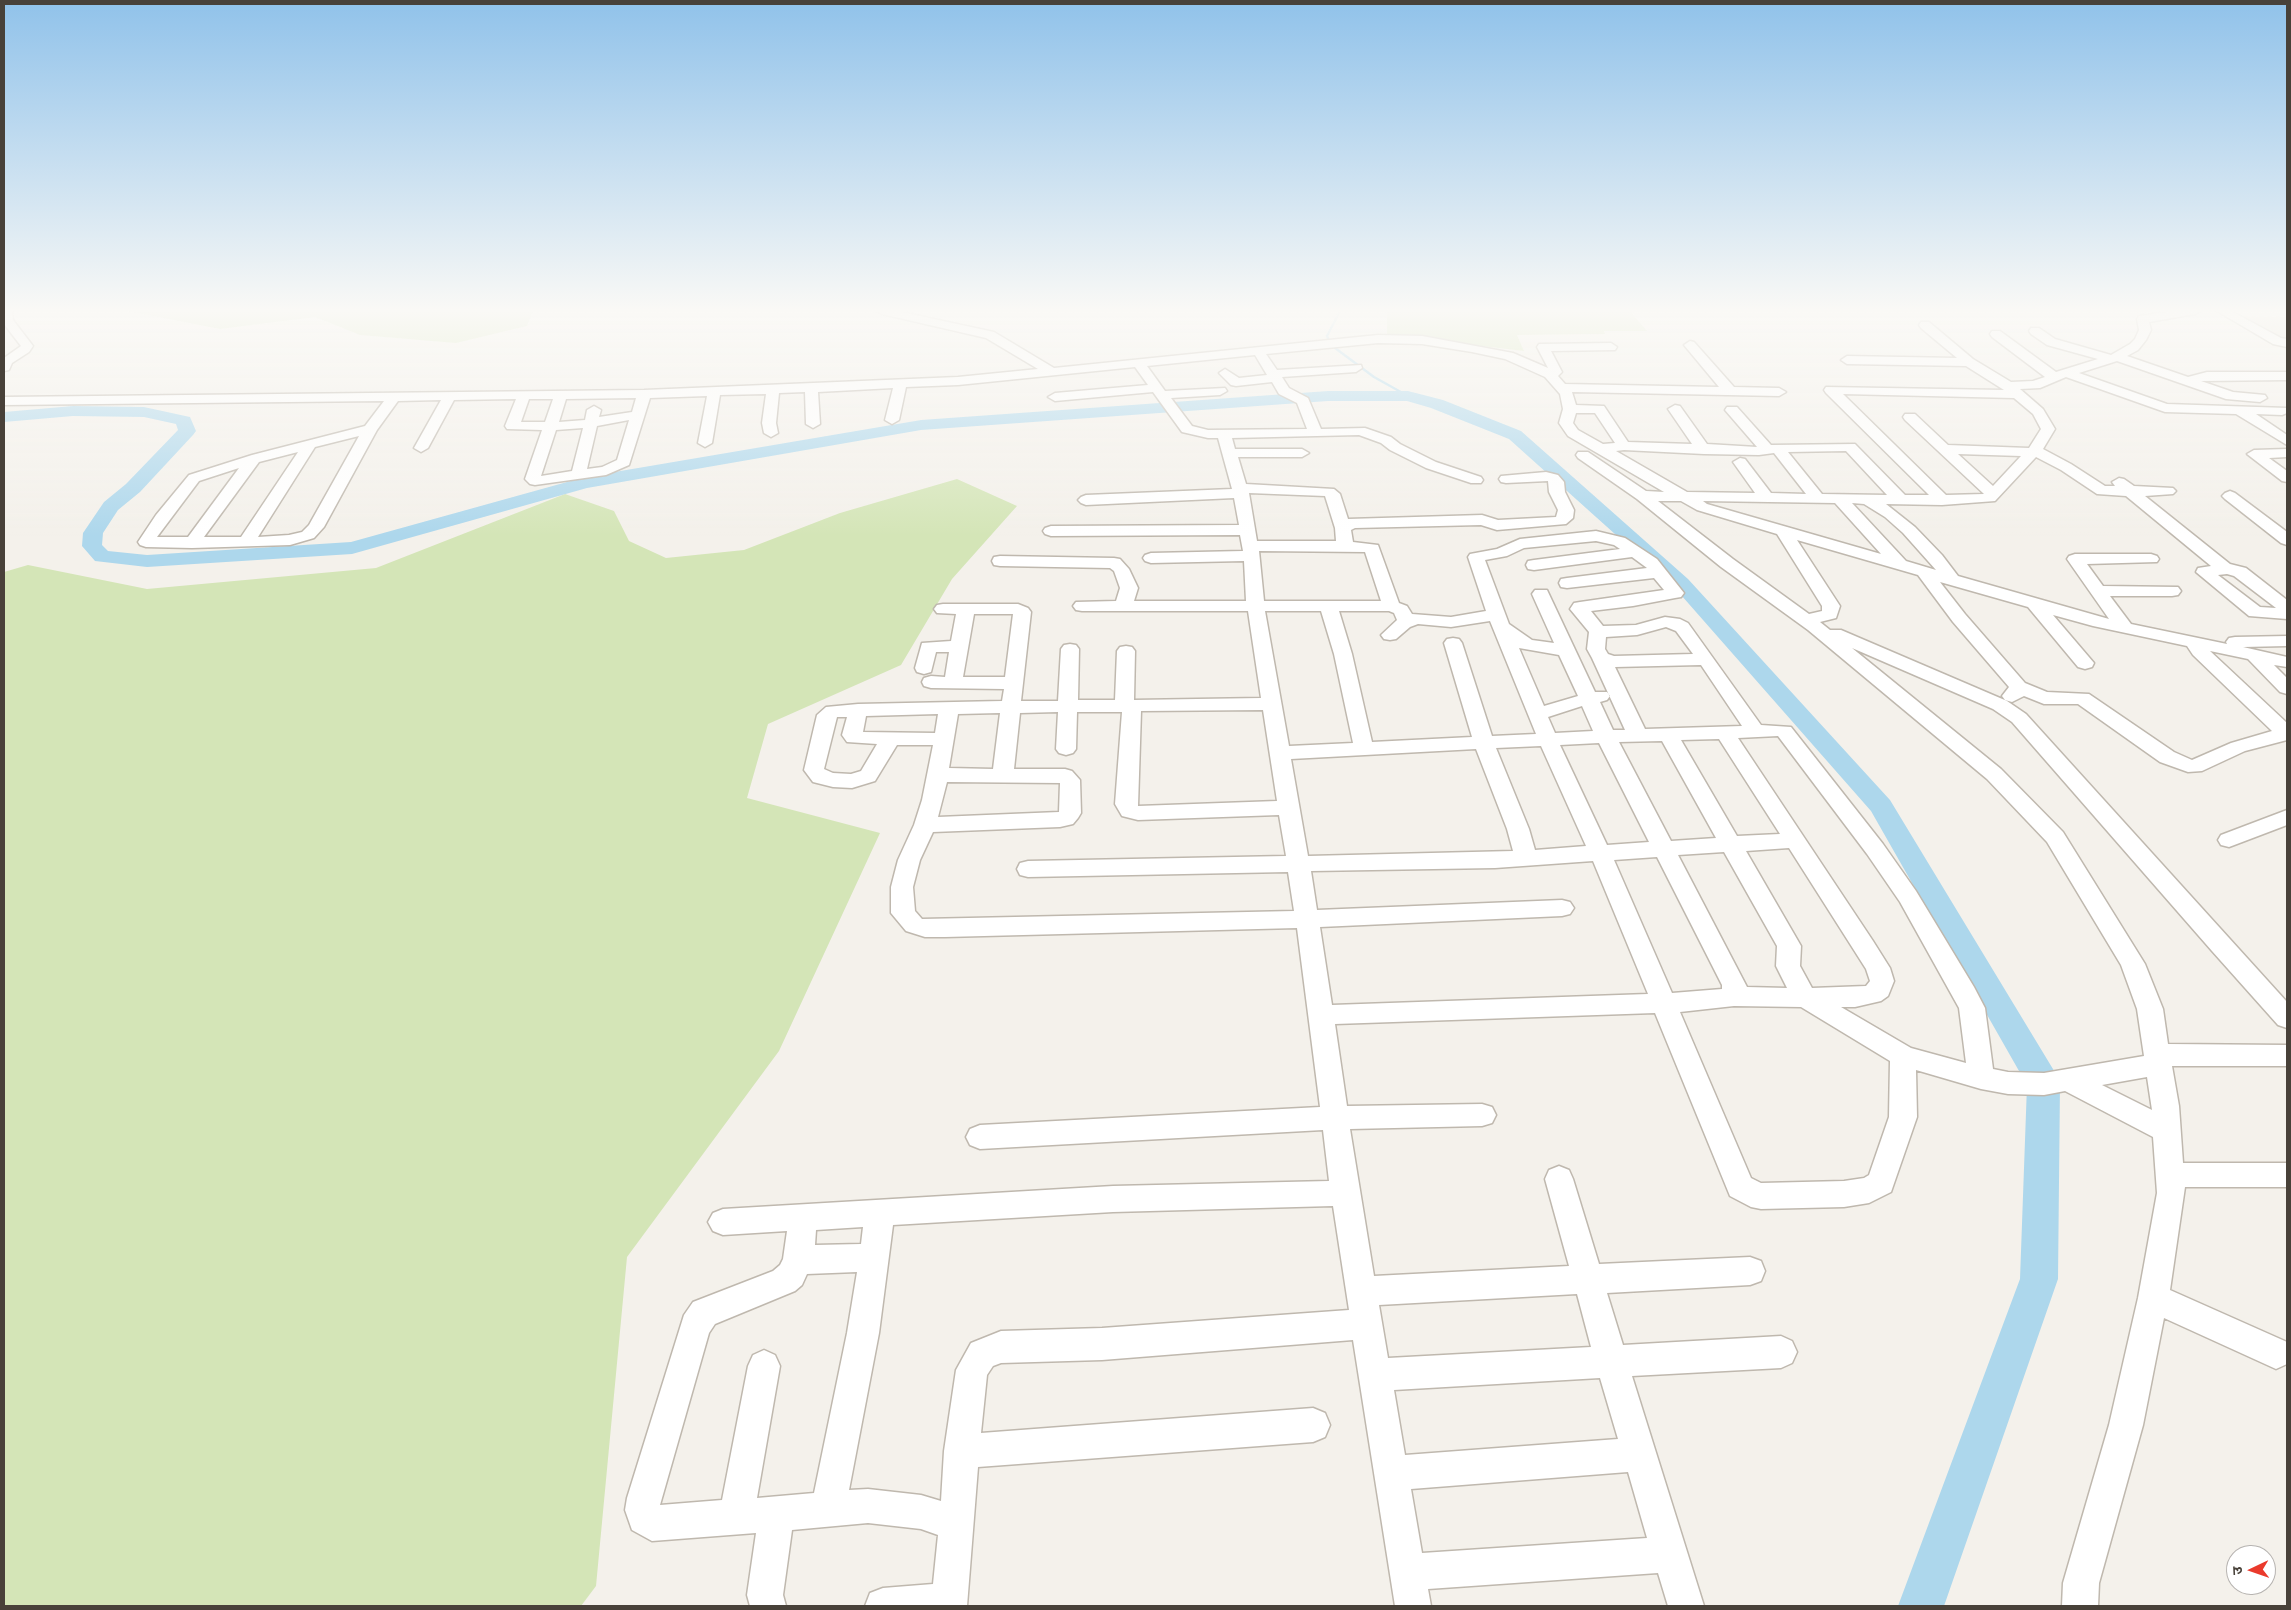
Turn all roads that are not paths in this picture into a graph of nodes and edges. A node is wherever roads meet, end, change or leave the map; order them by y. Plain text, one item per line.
1 (853, 386) edge
2 (900, 386) edge
3 (1155, 386) edge
4 (1281, 386) edge
5 (1726, 386) edge
6 (2007, 386) edge
7 (2034, 386) edge
8 (2092, 386) edge
9 (2206, 386) edge
10 (811, 388) junction
11 (1563, 388) joint
12 (773, 389) junction
13 (4, 390) edge
14 (1729, 390) junction
15 (2013, 390) junction
16 (714, 391) junction
17 (1220, 391) dead end
18 (1779, 392) dead end
19 (600, 394) junction
20 (644, 394) junction
21 (1161, 394) junction
22 (561, 395) junction
23 (524, 396) junction
24 (394, 397) junction
25 (449, 397) junction
26 (1055, 397) dead end
27 (9, 401) edge
28 (1570, 409) junction
29 (1675, 410) dead end
30 (1732, 410) dead end
31 (2241, 411) junction
32 (2285, 411) edge
33 (637, 415) junction
34 (1910, 417) dead end
35 (892, 420) dead end
36 (590, 423) junction
37 (813, 424) dead end
38 (550, 427) junction
39 (370, 429) junction
40 (771, 433) dead end
41 (1316, 433) junction
42 (1224, 434) junction
43 (705, 443) dead end
44 (2287, 443) edge
45 (309, 446) junction
46 (1624, 446) junction
47 (421, 448) dead end
48 (1601, 449) junction
49 (1773, 449) junction
50 (1944, 449) junction
51 (1704, 450) junction
52 (2033, 451) junction
53 (1230, 453) junction
54 (1302, 453) dead end
55 (1583, 456) dead end
56 (253, 460) junction
57 (1740, 462) dead end
58 (578, 475) junction
59 (2287, 478) edge
60 (1506, 479) dead end
61 (1476, 480) dead end
62 (2125, 486) junction
63 (1240, 491) junction
64 (2168, 491) dead end
65 (1681, 495) junction
66 (1994, 495) junction
67 (1642, 496) junction
68 (1766, 496) junction
69 (2230, 496) dead end
70 (1818, 497) junction
71 (1840, 498) junction
72 (1866, 498) junction
73 (1899, 498) junction
74 (1086, 500) dead end
75 (1942, 500) junction
76 (1342, 528) junction
77 (1247, 530) junction
78 (1052, 531) dead end
79 (1784, 532) junction
80 (2287, 540) edge
81 (246, 542) junction
82 (192, 543) junction
83 (1345, 546) junction
84 (1252, 551) junction
85 (1634, 552) junction
86 (1151, 558) dead end
87 (2151, 559) dead end
88 (1000, 561) dead end
89 (1534, 565) dead end
90 (1900, 565) junction
91 (2226, 569) junction
92 (1659, 572) junction
93 (1924, 572) junction
94 (1952, 580) junction
95 (1567, 583) dead end
96 (2098, 591) junction
97 (2172, 591) dead end
98 (1540, 594) dead end
99 (1659, 597) junction
100 (2034, 604) junction
101 (1328, 605) junction
102 (1082, 606) dead end
103 (1391, 606) junction
104 (1125, 607) junction
105 (2287, 608) edge
106 (943, 609) dead end
107 (966, 609) junction
108 (1258, 614) junction
109 (2287, 614) edge
110 (1186, 621) dead end
111 (1499, 621) junction
112 (1407, 622) junction
113 (1674, 623) junction
114 (1809, 623) junction
115 (2124, 628) junction
116 (1598, 632) junction
117 (1390, 635) dead end
118 (2287, 641) edge
119 (1453, 643) dead end
120 (2210, 645) junction
121 (960, 646) junction
122 (1070, 649) dead end
123 (1566, 650) junction
124 (1126, 651) dead end
125 (2253, 654) junction
126 (1601, 658) junction
127 (1706, 659) junction
128 (2287, 662) edge
129 (2084, 663) dead end
130 (953, 682) junction
131 (1014, 683) junction
132 (2019, 687) junction
133 (2287, 688) edge
134 (1617, 694) junction
135 (1587, 698) junction
136 (1273, 704) junction
137 (2000, 705) junction
138 (1128, 706) junction
139 (1011, 707) junction
140 (1067, 707) junction
141 (949, 709) junction
142 (858, 710) junction
143 (1538, 714) junction
144 (1754, 731) junction
145 (1725, 733) junction
146 (1668, 734) junction
147 (2286, 734) edge
148 (1638, 735) junction
149 (1606, 737) junction
150 (890, 738) junction
151 (944, 739) junction
152 (1548, 740) junction
153 (1484, 744) junction
154 (1066, 749) dead end
155 (1364, 749) junction
156 (1281, 753) junction
157 (938, 775) junction
158 (1003, 775) junction
159 (1290, 808) junction
160 (2287, 817) edge
161 (925, 825) junction
162 (1795, 840) junction
163 (2229, 840) dead end
164 (1730, 844) junction
165 (1663, 848) junction
166 (1601, 854) junction
167 (1526, 858) junction
168 (1298, 865) junction
169 (1028, 869) dead end
170 (1562, 908) dead end
171 (1307, 920) junction
172 (1733, 996) junction
173 (1806, 998) junction
174 (1666, 1003) junction
175 (1320, 1015) junction
176 (2287, 1018) edge
177 (2287, 1055) edge
178 (1903, 1056) junction
179 (2158, 1060) junction
180 (1980, 1078) junction
181 (2070, 1081) junction
182 (1482, 1115) dead end
183 (1334, 1118) junction
184 (2167, 1131) junction
185 (980, 1137) dead end
186 (2170, 1175) junction
187 (2287, 1175) edge
188 (1559, 1179) dead end
189 (1345, 1193) junction
190 (880, 1213) junction
191 (803, 1217) junction
192 (723, 1222) dead end
193 (875, 1257) junction
194 (798, 1260) junction
195 (1750, 1271) dead end
196 (1587, 1279) junction
197 (1362, 1292) junction
198 (2153, 1298) junction
199 (1368, 1324) junction
200 (1781, 1352) dead end
201 (2276, 1353) dead end
202 (1611, 1360) junction
203 (764, 1366) dead end
204 (1376, 1374) junction
205 (1313, 1425) dead end
206 (962, 1451) junction
207 (1639, 1454) junction
208 (1392, 1473) junction
209 (828, 1510) junction
210 (776, 1514) junction
211 (736, 1517) junction
212 (955, 1522) junction
213 (1670, 1554) junction
214 (1408, 1572) junction
215 (949, 1604) edge
216 (768, 1606) edge
217 (883, 1606) edge
218 (1413, 1606) edge
219 (1686, 1606) edge
220 (2080, 1606) edge

1 - 10 street
2 - 35 street
3 - 21 street
4 - 41 street
5 - 14 street
6 - 15 street
7 - 15 street
8 - 31 street
9 - 32 street
10 - 12 street
10 - 37 street
11 - 14 street
11 - 28 street
12 - 16 street
12 - 40 street
13 - 27 street
14 - 18 street
15 - 52 street
15 - 75 street
16 - 20 street
16 - 43 street
17 - 21 street
19 - 20 street
19 - 22 street
19 - 36 street
20 - 33 street
21 - 26 street
21 - 42 street
22 - 23 street
22 - 38 street
23 - 25 street
23 - 38 street
24 - 25 street
24 - 27 street
24 - 39 street
25 - 47 street
28 - 46 street
28 - 48 street
29 - 51 street
30 - 49 street
31 - 32 street
31 - 44 street
33 - 36 street
33 - 58 street
34 - 50 street
36 - 38 street
36 - 58 street
38 - 58 street
39 - 45 street
39 - 81 street
41 - 42 street
41 - 61 street
42 - 53 street
44 - 59 street
45 - 56 street
45 - 81 street
46 - 48 street
46 - 51 street
48 - 65 street
49 - 51 street
49 - 70 street
49 - 73 street
50 - 52 street
50 - 66 street
52 - 62 street
52 - 66 street
53 - 54 street
53 - 63 street
55 - 67 street
56 - 82 street
56 - 82 street
57 - 68 street
60 - 76 street
62 - 64 street
62 - 91 street
63 - 74 street
63 - 76 street
63 - 77 street
65 - 67 street
65 - 68 street
65 - 79 street
66 - 75 street
67 - 114 street
68 - 70 street
69 - 80 street
70 - 71 street
71 - 72 street
71 - 90 street
72 - 73 street
72 - 94 street
73 - 75 street
76 - 83 street
77 - 78 street
77 - 84 street
79 - 90 street
79 - 114 street
81 - 82 street
83 - 84 street
83 - 103 street
84 - 86 street
84 - 108 street
85 - 89 street
85 - 92 street
85 - 111 street
87 - 96 street
88 - 104 street
90 - 93 street
91 - 105 street
91 - 109 street
92 - 95 street
92 - 99 street
93 - 94 street
93 - 132 street
94 - 100 street
96 - 97 street
96 - 115 street
98 - 123 street
99 - 113 street
99 - 116 street
100 - 115 street
100 - 129 street
101 - 103 street
101 - 108 street
101 - 155 street
102 - 104 street
103 - 112 street
104 - 108 street
106 - 107 street
107 - 121 street
107 - 131 street
108 - 110 street
108 - 136 street
111 - 112 street
111 - 123 street
111 - 143 street
112 - 117 street
113 - 116 street
113 - 127 street
114 - 137 street
114 - 179 street
115 - 120 street
116 - 126 street
118 - 120 street
119 - 153 street
120 - 125 street
120 - 147 street
121 - 130 street
121 - 130 street
122 - 140 street
123 - 135 street
124 - 138 street
125 - 128 street
125 - 133 street
126 - 127 street
126 - 134 street
127 - 144 street
130 - 131 street
131 - 139 street
132 - 137 street
132 - 147 street
134 - 135 street
134 - 148 street
135 - 143 street
135 - 149 street
136 - 138 street
136 - 156 street
137 - 176 street
138 - 140 street
138 - 159 street
139 - 140 street
139 - 141 street
139 - 158 street
140 - 154 street
141 - 142 street
141 - 151 street
142 - 150 street
142 - 150 street
143 - 152 street
144 - 145 street
144 - 180 street
145 - 146 street
145 - 162 street
146 - 148 street
146 - 164 street
148 - 149 street
149 - 152 street
149 - 165 street
150 - 151 street
151 - 157 street
152 - 153 street
152 - 166 street
153 - 155 street
153 - 167 street
155 - 156 street
156 - 159 street
157 - 158 street
157 - 161 street
158 - 161 street
159 - 168 street
160 - 163 street
161 - 171 street
162 - 164 street
162 - 173 street
164 - 165 street
164 - 173 street
165 - 166 street
165 - 172 street
166 - 167 street
166 - 174 street
167 - 168 street
168 - 169 street
168 - 171 street
170 - 171 street
171 - 175 street
172 - 173 street
172 - 174 street
173 - 178 street
174 - 175 street
174 - 178 street
175 - 183 street
177 - 179 street
178 - 180 street
179 - 181 street
179 - 184 street
180 - 181 street
181 - 184 street
182 - 183 street
183 - 185 street
183 - 189 street
184 - 186 street
186 - 187 street
186 - 198 street
188 - 196 street
189 - 190 street
189 - 197 street
190 - 191 street
190 - 193 street
191 - 192 street
191 - 194 street
193 - 194 street
193 - 209 street
194 - 211 street
195 - 196 street
196 - 197 street
196 - 202 street
197 - 199 street
198 - 201 street
198 - 220 street
199 - 204 street
199 - 206 street
200 - 202 street
202 - 204 street
202 - 207 street
203 - 211 street
204 - 208 street
205 - 206 street
206 - 212 street
207 - 208 street
207 - 213 street
208 - 214 street
209 - 210 street
209 - 212 street
210 - 211 street
210 - 216 street
212 - 215 street
213 - 214 street
213 - 219 street
214 - 218 street
215 - 217 street

